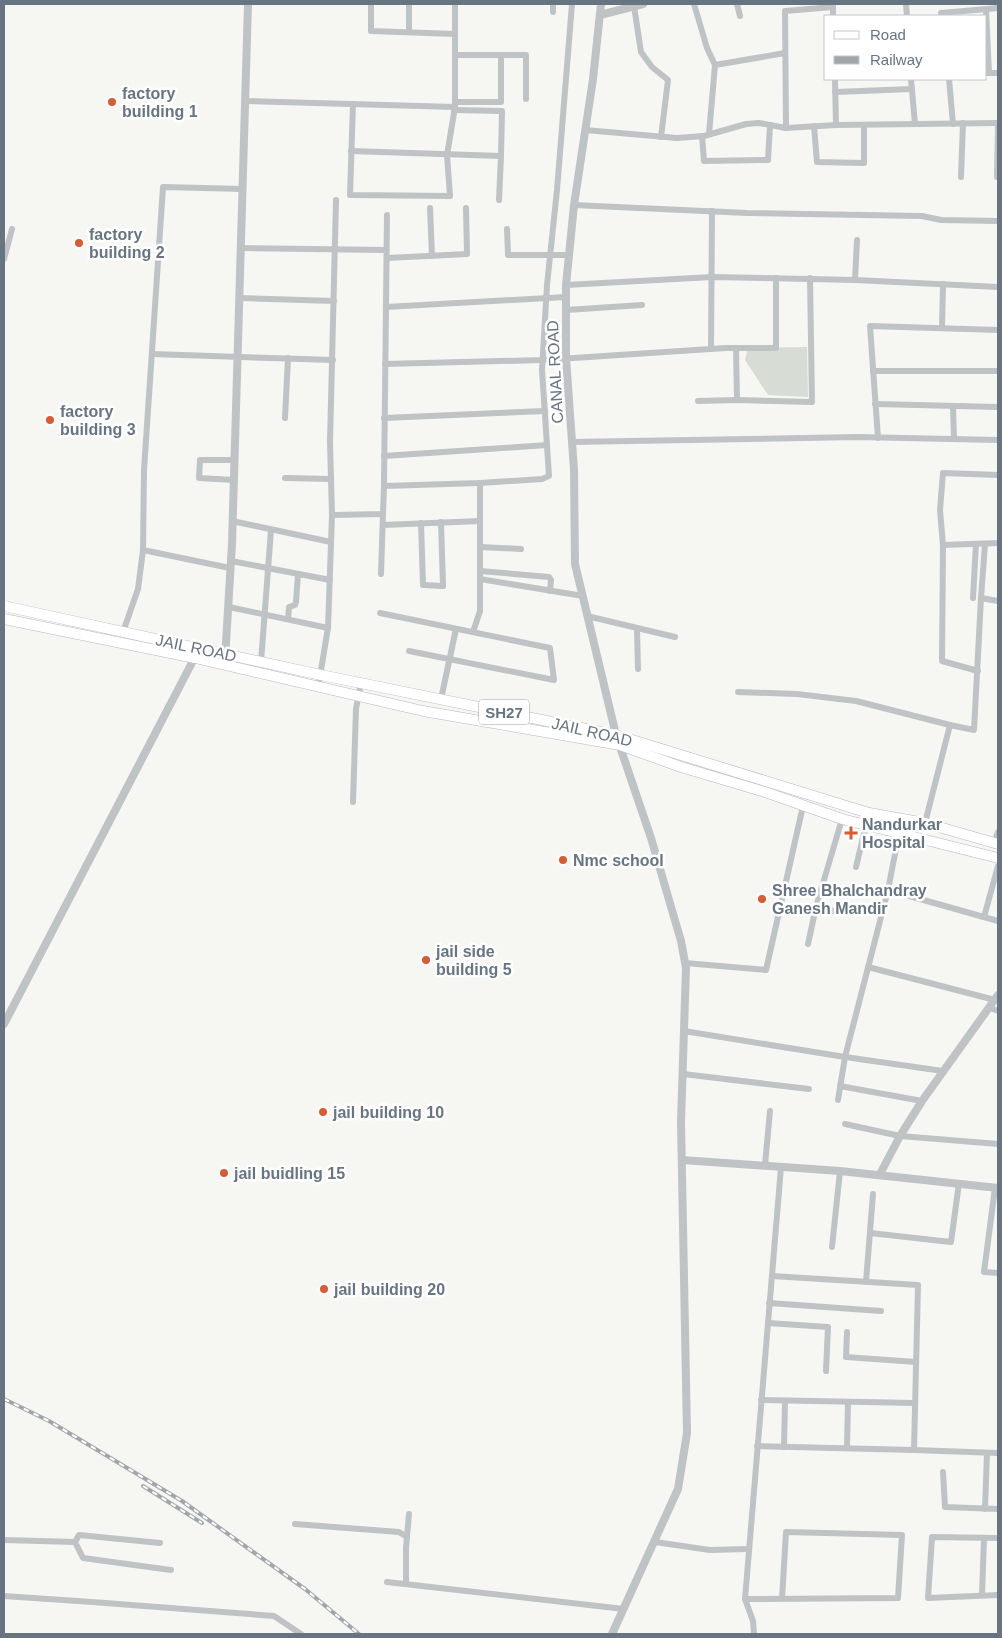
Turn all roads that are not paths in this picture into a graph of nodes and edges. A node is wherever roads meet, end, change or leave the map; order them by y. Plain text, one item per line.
1 (248, 4) edge
2 (371, 4) edge
3 (409, 4) edge
4 (455, 4) edge
5 (553, 4) edge
6 (572, 4) edge
7 (601, 4) edge
8 (643, 4) edge
9 (694, 4) edge
10 (737, 4) edge
11 (940, 4) edge
12 (833, 5) edge
13 (634, 6) junction
14 (998, 8) edge
15 (986, 10) junction
16 (553, 12) dead end
17 (941, 15) edge
18 (986, 15) edge
19 (600, 16) junction
20 (740, 16) dead end
21 (409, 32) junction
22 (455, 34) junction
23 (785, 53) junction
24 (455, 54) junction
25 (501, 55) junction
26 (715, 65) junction
27 (987, 73) edge
28 (998, 73) edge
29 (835, 80) edge
30 (911, 80) edge
31 (949, 80) edge
32 (912, 89) junction
33 (835, 92) junction
34 (526, 99) dead end
35 (245, 101) junction
36 (353, 104) junction
37 (455, 106) junction
38 (998, 123) edge
39 (915, 124) junction
40 (953, 124) junction
41 (963, 124) junction
42 (770, 125) junction
43 (836, 125) junction
44 (864, 125) junction
45 (814, 126) junction
46 (786, 128) junction
47 (585, 130) junction
48 (706, 135) junction
49 (661, 137) junction
50 (352, 151) junction
51 (447, 155) junction
52 (501, 156) junction
53 (960, 177) dead end
54 (997, 177) edge
55 (243, 189) junction
56 (336, 200) dead end
57 (499, 200) dead end
58 (574, 205) junction
59 (430, 208) dead end
60 (466, 208) dead end
61 (712, 211) junction
62 (388, 215) dead end
63 (998, 221) edge
64 (12, 229) dead end
65 (508, 229) dead end
66 (857, 240) dead end
67 (241, 248) junction
68 (335, 249) junction
69 (386, 250) junction
70 (550, 254) junction
71 (568, 255) junction
72 (432, 256) junction
73 (387, 258) junction
74 (4, 259) edge
75 (712, 277) junction
76 (776, 278) junction
77 (810, 278) junction
78 (854, 280) junction
79 (943, 284) junction
80 (566, 285) junction
81 (998, 287) edge
82 (566, 297) junction
83 (240, 298) junction
84 (546, 298) junction
85 (334, 301) junction
86 (642, 305) dead end
87 (386, 307) junction
88 (566, 310) junction
89 (942, 328) junction
90 (998, 330) edge
91 (736, 348) junction
92 (712, 349) junction
93 (152, 354) junction
94 (238, 356) junction
95 (288, 358) junction
96 (566, 358) junction
97 (333, 360) junction
98 (542, 360) junction
99 (385, 364) junction
100 (873, 371) junction
101 (998, 372) edge
102 (737, 400) junction
103 (698, 401) dead end
104 (875, 404) junction
105 (954, 407) junction
106 (998, 407) edge
107 (545, 411) junction
108 (285, 418) dead end
109 (384, 418) junction
110 (878, 438) junction
111 (954, 439) junction
112 (998, 440) edge
113 (572, 442) junction
114 (547, 445) junction
115 (384, 456) junction
116 (234, 460) junction
117 (998, 475) edge
118 (285, 478) dead end
119 (331, 479) junction
120 (234, 480) junction
121 (480, 483) junction
122 (384, 486) junction
123 (383, 514) junction
124 (332, 515) junction
125 (232, 521) junction
126 (480, 521) junction
127 (441, 522) junction
128 (421, 523) junction
129 (383, 525) junction
130 (271, 530) junction
131 (331, 542) junction
132 (998, 543) edge
133 (976, 544) junction
134 (985, 544) junction
135 (943, 546) junction
136 (480, 547) junction
137 (521, 549) dead end
138 (143, 550) junction
139 (230, 564) junction
140 (268, 568) junction
141 (298, 574) junction
142 (381, 574) dead end
143 (480, 575) junction
144 (330, 580) junction
145 (550, 591) junction
146 (583, 596) junction
147 (973, 598) dead end
148 (981, 598) junction
149 (998, 601) edge
150 (4, 606) edge
151 (228, 607) junction
152 (380, 613) dead end
153 (264, 614) junction
154 (587, 616) junction
155 (56, 618) junction
156 (4, 619) edge
157 (288, 619) junction
158 (328, 628) junction
159 (637, 628) junction
160 (456, 629) junction
161 (52, 630) junction
162 (123, 632) junction
163 (473, 632) junction
164 (675, 637) dead end
165 (409, 651) dead end
166 (197, 654) junction
167 (450, 658) junction
168 (225, 660) junction
169 (260, 662) junction
170 (638, 668) dead end
171 (978, 671) junction
172 (321, 675) junction
173 (361, 683) junction
174 (318, 688) junction
175 (738, 692) dead end
176 (358, 698) junction
177 (441, 699) junction
178 (950, 725) junction
179 (618, 740) junction
180 (353, 802) dead end
181 (803, 806) junction
182 (902, 818) junction
183 (842, 819) junction
184 (926, 823) junction
185 (866, 824) junction
186 (900, 832) junction
187 (998, 832) edge
188 (996, 843) edge
189 (998, 858) edge
190 (998, 866) edge
191 (856, 867) dead end
192 (888, 890) junction
193 (816, 907) junction
194 (842, 912) dead end
195 (984, 917) junction
196 (998, 920) edge
197 (808, 944) dead end
198 (685, 962) junction
199 (868, 967) junction
200 (997, 997) edge
201 (990, 1008) junction
202 (998, 1011) edge
203 (4, 1024) edge
204 (684, 1031) junction
205 (846, 1057) junction
206 (943, 1071) junction
207 (683, 1074) junction
208 (840, 1086) junction
209 (809, 1089) dead end
210 (838, 1100) dead end
211 (922, 1101) junction
212 (770, 1111) dead end
213 (845, 1124) dead end
214 (900, 1136) junction
215 (998, 1144) edge
216 (682, 1160) junction
217 (765, 1165) junction
218 (781, 1166) junction
219 (840, 1171) junction
220 (880, 1174) junction
221 (959, 1183) junction
222 (996, 1188) edge
223 (873, 1194) dead end
224 (870, 1233) junction
225 (832, 1247) dead end
226 (998, 1273) edge
227 (772, 1276) junction
228 (866, 1282) junction
229 (769, 1303) junction
230 (881, 1311) dead end
231 (768, 1323) junction
232 (847, 1332) dead end
233 (916, 1362) junction
234 (826, 1371) dead end
235 (761, 1400) junction
236 (785, 1401) junction
237 (848, 1402) junction
238 (915, 1403) junction
239 (758, 1446) junction
240 (784, 1447) junction
241 (847, 1448) junction
242 (914, 1450) junction
243 (987, 1453) junction
244 (998, 1453) edge
245 (943, 1472) dead end
246 (998, 1508) edge
247 (984, 1509) junction
248 (408, 1514) dead end
249 (295, 1524) dead end
250 (407, 1538) junction
251 (984, 1538) junction
252 (998, 1538) edge
253 (4, 1540) edge
254 (75, 1542) junction
255 (655, 1542) junction
256 (160, 1544) dead end
257 (749, 1549) junction
258 (172, 1570) dead end
259 (387, 1582) dead end
260 (406, 1584) junction
261 (982, 1595) junction
262 (998, 1595) edge
263 (4, 1596) edge
264 (745, 1599) junction
265 (782, 1599) junction
266 (624, 1609) junction
267 (301, 1634) edge
268 (612, 1634) edge
269 (754, 1634) edge

1 - 35 street
2 - 21 street
3 - 21 street
4 - 22 street
5 - 16 street
6 - 70 street
7 - 19 street, CANAL ROAD
8 - 13 street
9 - 26 street
10 - 20 street
11 - 17 street
12 - 23 street
13 - 19 street
13 - 49 street
14 - 15 street
15 - 17 street
15 - 18 street
19 - 47 street, CANAL ROAD
21 - 22 street
22 - 24 street
23 - 26 street
23 - 46 street
24 - 25 street
24 - 37 street
25 - 34 street
25 - 37 street
26 - 48 street
27 - 28 street
29 - 33 street
30 - 32 street
31 - 40 street
32 - 33 street
32 - 39 street
33 - 43 street
35 - 36 street
35 - 55 street
36 - 37 street
36 - 50 street
37 - 51 street
37 - 52 street
38 - 41 street
38 - 54 street
39 - 40 street
39 - 44 street
40 - 41 street
41 - 53 street
42 - 46 street
42 - 48 street
42 - 48 street
43 - 44 street
43 - 45 street
44 - 45 street
45 - 46 street
47 - 49 street
47 - 58 street, CANAL ROAD
48 - 49 street
50 - 51 street
50 - 51 street
51 - 52 street
52 - 57 street
55 - 67 street
55 - 93 street
56 - 68 street
58 - 61 street
58 - 71 street, CANAL ROAD
59 - 72 street
60 - 72 street
61 - 63 street
61 - 75 street
62 - 69 street
64 - 74 street
65 - 70 street
66 - 78 street
67 - 68 street
67 - 83 street
68 - 69 street
68 - 85 street
69 - 73 street
70 - 71 street
70 - 84 street
71 - 80 street, CANAL ROAD
72 - 73 street
73 - 87 street
75 - 76 street
75 - 80 street
75 - 92 street
76 - 77 street
76 - 91 street
77 - 78 street
77 - 102 street
78 - 79 street
79 - 81 street
79 - 89 street
80 - 82 street, CANAL ROAD
82 - 84 street
82 - 88 street, CANAL ROAD
83 - 85 street
83 - 94 street
84 - 87 street
84 - 98 street
85 - 97 street
86 - 88 street
87 - 99 street
88 - 96 street, CANAL ROAD
89 - 90 street
89 - 100 street
91 - 92 street
91 - 102 street
92 - 96 street
93 - 94 street
93 - 138 street
94 - 95 street
94 - 116 street
95 - 97 street
95 - 108 street
96 - 98 street
96 - 113 street, CANAL ROAD
97 - 119 street
98 - 99 street
98 - 107 street
99 - 109 street
100 - 101 street
100 - 104 street
102 - 103 street
104 - 105 street
104 - 110 street
105 - 106 street
105 - 111 street
107 - 109 street
107 - 114 street
109 - 115 street
110 - 111 street
110 - 113 street
111 - 112 street
113 - 146 street, CANAL ROAD
114 - 115 street
114 - 121 street
115 - 122 street
116 - 120 street
116 - 120 street
117 - 135 street
118 - 119 street
119 - 124 street
120 - 125 street
121 - 122 street
121 - 126 street
122 - 123 street
123 - 124 street
123 - 129 street
124 - 131 street
125 - 130 street
125 - 139 street
126 - 127 street
126 - 136 street
127 - 128 street
127 - 128 street
128 - 129 street
129 - 142 street
130 - 131 street
130 - 140 street
131 - 144 street
132 - 134 street
133 - 134 street
133 - 135 street
133 - 147 street
134 - 148 street
135 - 171 street
136 - 137 street
136 - 143 street
138 - 139 street
138 - 162 street
139 - 140 street
139 - 151 street
140 - 141 street
140 - 153 street
141 - 144 street
141 - 157 street
143 - 145 street
143 - 145 street
143 - 163 street
144 - 158 street
145 - 146 street
146 - 154 street, CANAL ROAD
148 - 149 street
148 - 171 street
150 - 155 main road, JAIL ROAD / SH27
151 - 153 street
151 - 168 street
152 - 160 street
153 - 157 street
153 - 169 street
154 - 159 street
154 - 179 street, CANAL ROAD
155 - 161 main road
155 - 162 main road, JAIL ROAD / SH27
156 - 161 main road
157 - 158 street
158 - 172 street
159 - 164 street
159 - 170 street
160 - 163 street
160 - 167 street
161 - 166 main road
162 - 166 main road, JAIL ROAD / SH27
163 - 167 street
165 - 167 street
166 - 168 main road, JAIL ROAD / SH27
166 - 203 street
167 - 177 street
168 - 169 main road, JAIL ROAD / SH27
168 - 174 main road
169 - 172 main road, JAIL ROAD / SH27
171 - 178 street
172 - 173 main road, JAIL ROAD / SH27
172 - 174 street
173 - 176 street
173 - 177 main road, JAIL ROAD / SH27
174 - 176 main road
175 - 178 street
176 - 179 main road
176 - 180 street
177 - 179 main road, JAIL ROAD / SH27
178 - 184 street
179 - 181 main road
179 - 182 main road, JAIL ROAD / SH27
179 - 198 street, CANAL ROAD
181 - 183 main road
181 - 198 street
182 - 184 main road, JAIL ROAD / SH27
182 - 186 street
183 - 185 main road
183 - 193 street
184 - 188 main road, JAIL ROAD / SH27
185 - 186 main road
185 - 191 street
186 - 189 main road
186 - 192 street
187 - 188 street
190 - 195 street
192 - 195 street
192 - 199 street
193 - 194 street
193 - 197 street
195 - 196 street
198 - 204 street, CANAL ROAD
199 - 200 street
199 - 205 street
200 - 201 street
201 - 202 street
201 - 206 street
204 - 205 street
204 - 207 street, CANAL ROAD
205 - 206 street
205 - 208 street
206 - 211 street
207 - 209 street
207 - 216 street, CANAL ROAD
208 - 210 street
208 - 211 street
211 - 214 street
212 - 217 street
213 - 214 street
214 - 215 street
214 - 220 street
216 - 217 street
216 - 255 street, CANAL ROAD
217 - 218 street
218 - 219 street
218 - 227 street
219 - 220 street
219 - 225 street
220 - 221 street
221 - 222 street
221 - 224 street
222 - 226 street
223 - 224 street
224 - 228 street
227 - 228 street
227 - 229 street
228 - 233 street
229 - 230 street
229 - 231 street
231 - 234 street
231 - 235 street
232 - 233 street
233 - 238 street
235 - 236 street
235 - 239 street
236 - 237 street
236 - 240 street
237 - 238 street
237 - 241 street
238 - 242 street
239 - 240 street
239 - 257 street
240 - 241 street
241 - 242 street
242 - 243 street
243 - 244 street
243 - 247 street
245 - 247 street
246 - 247 street
248 - 250 street
249 - 250 street
250 - 260 street
251 - 252 street
251 - 261 street
251 - 261 street
253 - 254 street
254 - 256 street
254 - 258 street
255 - 257 street
255 - 266 street, CANAL ROAD
257 - 264 street
259 - 260 street
260 - 266 street
261 - 262 street
263 - 267 street
264 - 265 street
264 - 269 street
265 - 265 street
266 - 268 street, CANAL ROAD

